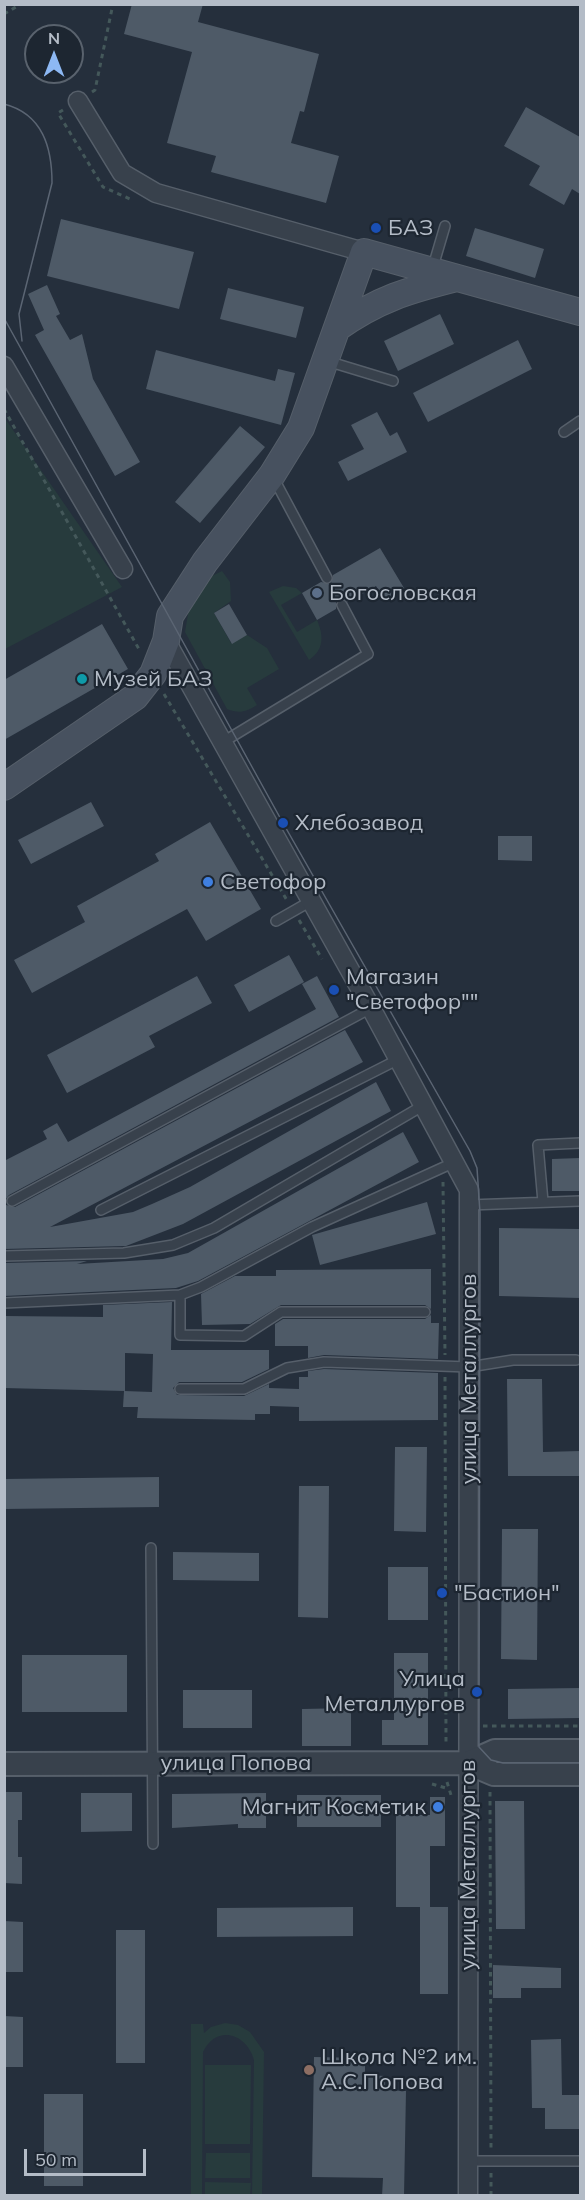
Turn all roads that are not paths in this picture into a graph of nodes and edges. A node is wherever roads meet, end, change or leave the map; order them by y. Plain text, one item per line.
1 (78, 101) dead end
2 (445, 226) dead end
3 (364, 252) junction
4 (432, 270) junction
5 (458, 278) junction
6 (580, 312) edge
7 (337, 328) junction
8 (325, 360) junction
9 (4, 366) edge
10 (393, 381) dead end
11 (580, 421) edge
12 (564, 432) dead end
13 (272, 475) junction
14 (123, 569) dead end
15 (327, 578) dead end
16 (342, 605) dead end
17 (166, 641) junction
18 (223, 742) junction
19 (4, 787) edge
20 (311, 901) junction
21 (276, 921) dead end
22 (371, 1008) junction
23 (399, 1059) junction
24 (424, 1105) junction
25 (580, 1143) edge
26 (449, 1164) junction
27 (580, 1201) edge
28 (12, 1202) dead end
29 (543, 1202) junction
30 (469, 1205) junction
31 (101, 1210) dead end
32 (4, 1256) edge
33 (180, 1295) junction
34 (4, 1303) edge
35 (425, 1312) dead end
36 (576, 1360) dead end
37 (469, 1367) junction
38 (180, 1389) dead end
39 (151, 1548) dead end
40 (580, 1751) edge
41 (457, 1763) junction
42 (4, 1764) edge
43 (151, 1764) junction
44 (580, 1774) edge
45 (495, 1777) junction
46 (153, 1844) dead end
47 (468, 2161) junction
48 (580, 2161) edge
49 (468, 2196) edge

1 - 3 street
2 - 4 lane
3 - 4 main road
3 - 7 main road
4 - 5 main road
5 - 6 main road
5 - 7 main road
7 - 8 main road
8 - 10 lane
8 - 13 main road
9 - 14 street
11 - 12 lane
13 - 15 lane
13 - 17 main road
16 - 18 lane
17 - 18 street, улица Металлургов
17 - 19 main road
18 - 20 street, улица Металлургов
20 - 21 lane
20 - 22 street, улица Металлургов
22 - 23 street, улица Металлургов
22 - 28 lane
23 - 24 street, улица Металлургов
23 - 31 lane
24 - 26 street, улица Металлургов
24 - 32 lane
25 - 29 lane
26 - 30 street, улица Металлургов
26 - 33 lane
27 - 29 lane
29 - 30 lane
30 - 37 street, улица Металлургов
33 - 34 lane
33 - 35 lane
36 - 37 lane
37 - 38 lane
37 - 41 street, улица Металлургов
39 - 43 lane
40 - 45 street, улица Попова
41 - 43 street, улица Попова
41 - 45 street, улица Попова
41 - 47 street, улица Металлургов
42 - 43 street, улица Попова
43 - 46 lane
44 - 45 street, улица Попова
47 - 48 lane
47 - 49 street, улица Металлургов

